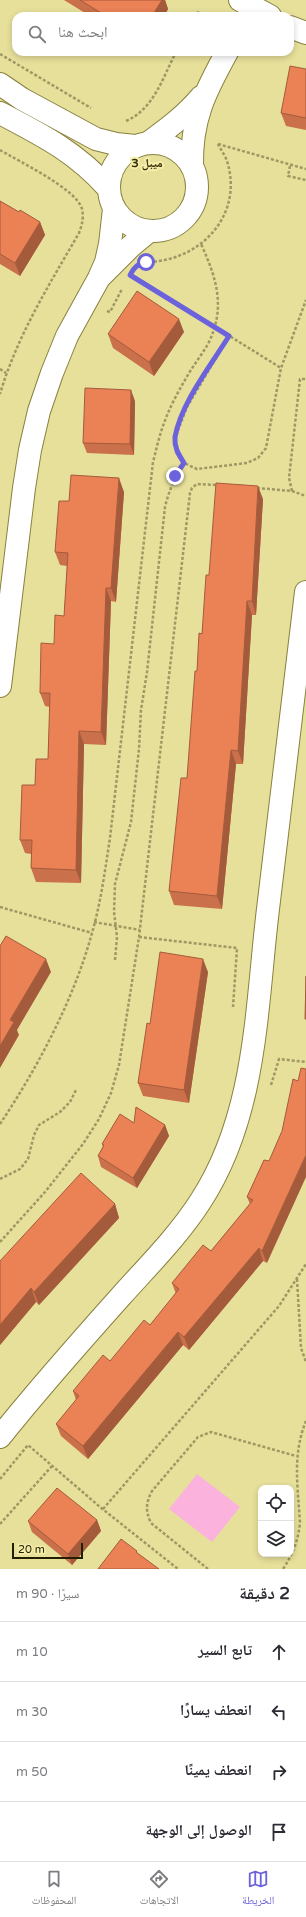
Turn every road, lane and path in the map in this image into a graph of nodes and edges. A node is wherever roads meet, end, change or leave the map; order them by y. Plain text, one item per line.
1 (294, 28) edge
2 (306, 33) edge
3 (0, 54) edge
4 (174, 56) edge
5 (225, 56) edge
6 (0, 84) edge
7 (206, 92) junction
8 (94, 110) dead end
9 (0, 113) edge
10 (119, 120) dead end
11 (0, 127) edge
12 (26, 127) junction
13 (194, 134) junction
14 (218, 144) junction
15 (142, 145) junction
16 (0, 150) edge
17 (192, 166) junction
18 (290, 166) junction
19 (306, 169) edge
20 (306, 180) edge
21 (108, 188) junction
22 (114, 209) junction
23 (148, 232) junction
24 (201, 244) junction
25 (146, 262) dead end
26 (130, 275) dead end
27 (99, 278) junction
28 (124, 287) dead end
29 (306, 300) edge
30 (85, 301) junction
31 (215, 327) junction
32 (229, 336) junction
33 (281, 368) junction
34 (0, 369) edge
35 (6, 373) junction
36 (306, 379) edge
37 (0, 394) edge
38 (184, 463) junction
39 (225, 486) edge
40 (255, 488) edge
41 (292, 491) junction
42 (306, 496) edge
43 (306, 592) edge
44 (0, 686) edge
45 (0, 907) edge
46 (94, 922) junction
47 (116, 926) junction
48 (140, 930) junction
49 (92, 933) junction
50 (139, 937) junction
51 (114, 960) dead end
52 (258, 1012) junction
53 (306, 1062) edge
54 (247, 1084) junction
55 (76, 1090) dead end
56 (0, 1124) edge
57 (0, 1179) edge
58 (0, 1242) edge
59 (306, 1264) edge
60 (297, 1279) junction
61 (306, 1362) edge
62 (306, 1421) edge
63 (0, 1437) edge
64 (296, 1456) junction
65 (52, 1466) junction
66 (0, 1478) edge
67 (103, 1509) junction
68 (0, 1524) edge
69 (178, 1569) edge
70 (208, 1569) edge
71 (283, 1569) edge

1 - 2 street
3 - 8 path
4 - 10 path
5 - 7 street
6 - 15 street
7 - 13 street
7 - 15 street
9 - 12 street
11 - 12 street
12 - 21 street
13 - 14 path
13 - 17 street
14 - 18 path
14 - 24 path
15 - 17 street
15 - 21 street
16 - 35 path
17 - 23 street
18 - 19 path
18 - 20 path
21 - 22 street
22 - 23 street
22 - 27 street
23 - 27 street
24 - 25 path
24 - 31 path
26 - 31 path
27 - 30 street
28 - 30 path
29 - 33 path
30 - 44 street
31 - 32 path
31 - 46 path
32 - 33 path
32 - 38 path
33 - 38 path
34 - 35 path
35 - 37 path
36 - 41 path
38 - 47 path
39 - 48 path
40 - 41 path
41 - 42 path
43 - 52 street
45 - 49 path
46 - 47 path
46 - 49 path
47 - 48 path
47 - 51 path
48 - 50 path
49 - 56 path
50 - 52 path
50 - 58 path
52 - 54 street
53 - 54 path
54 - 63 street
55 - 57 path
59 - 60 path
60 - 61 path
60 - 67 path
62 - 64 path
64 - 70 path
64 - 71 path
65 - 66 path
65 - 67 path
65 - 68 path
67 - 69 path

